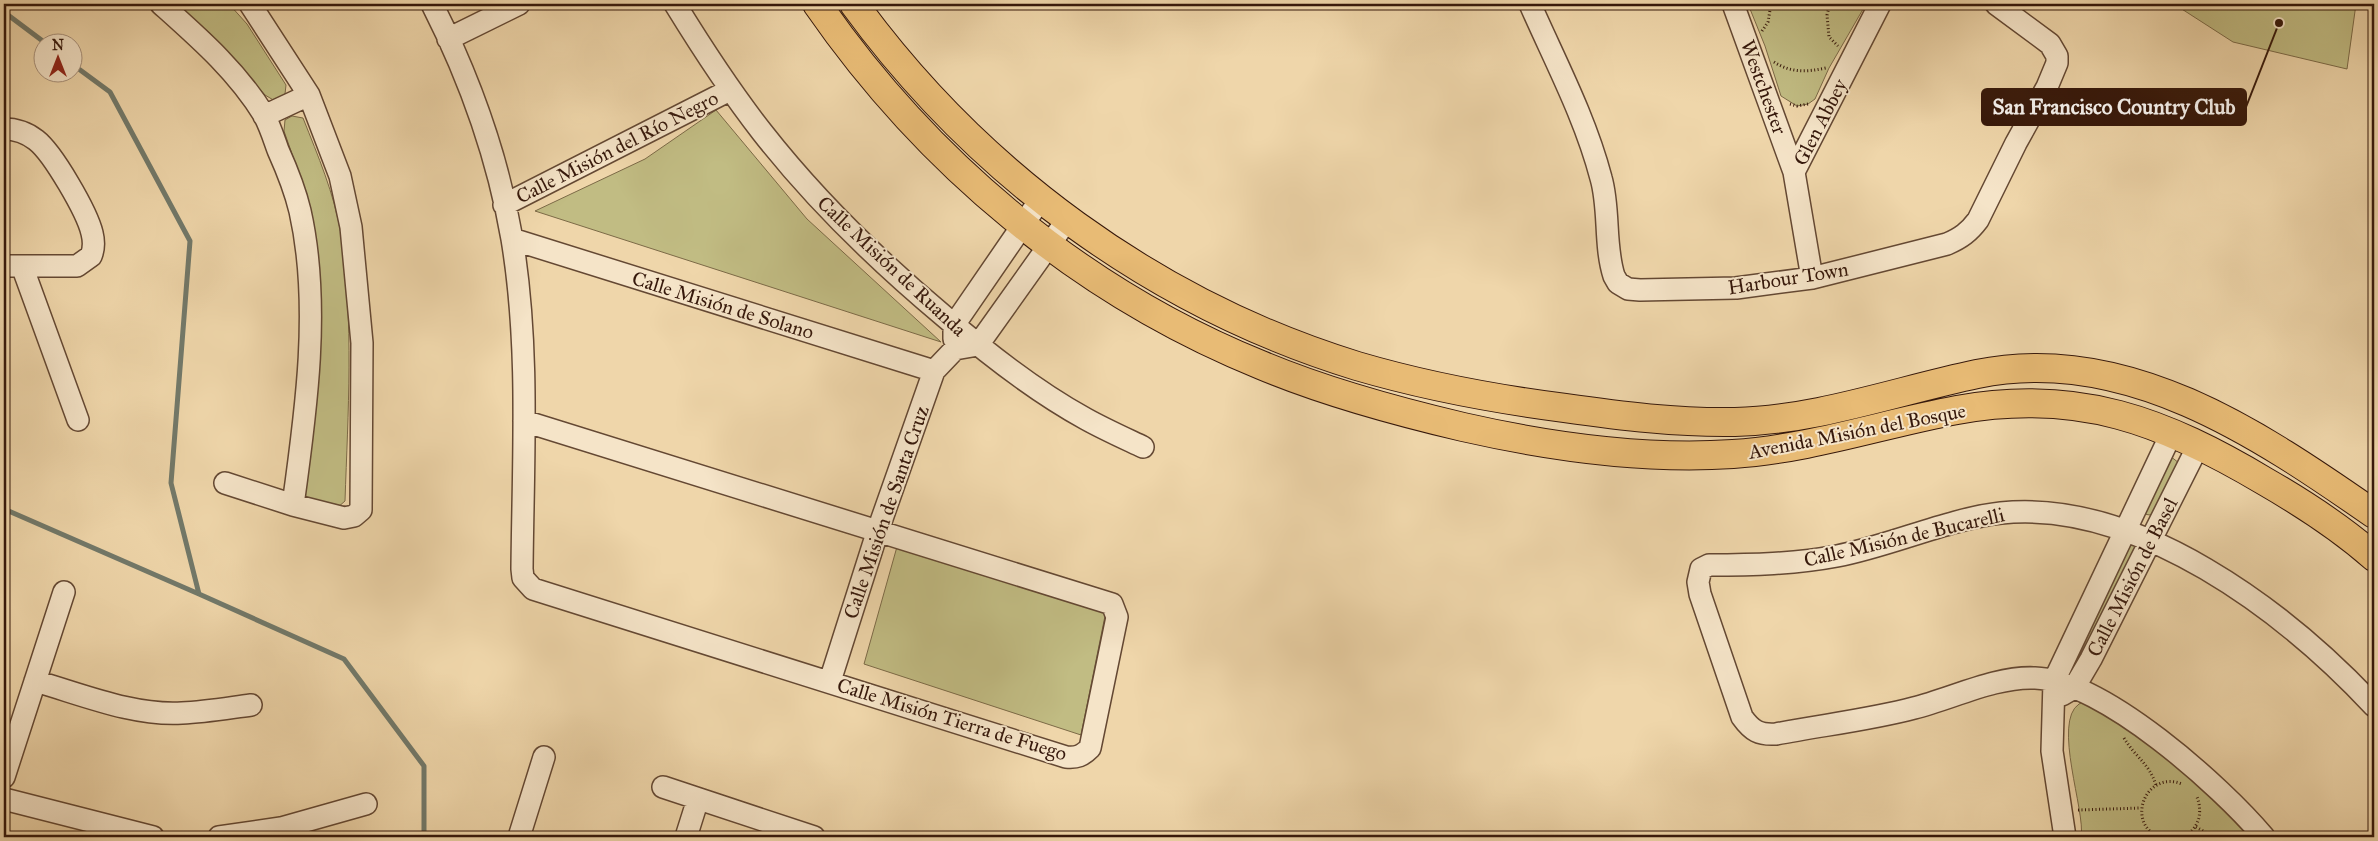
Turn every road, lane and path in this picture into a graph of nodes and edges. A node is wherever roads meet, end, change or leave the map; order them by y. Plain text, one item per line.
1 (162, 4) edge
2 (250, 4) edge
3 (432, 4) edge
4 (518, 4) edge
5 (675, 4) edge
6 (817, 4) edge
7 (854, 4) edge
8 (1530, 4) edge
9 (1733, 4) edge
10 (1771, 4) edge
11 (1830, 4) edge
12 (1880, 4) edge
13 (1996, 4) edge
14 (1757, 26) dead end
15 (448, 39) junction
16 (1845, 40) dead end
17 (1841, 47) junction
18 (1837, 54) dead end
19 (1771, 66) dead end
20 (1825, 76) dead end
21 (730, 90) junction
22 (309, 95) junction
23 (1814, 100) dead end
24 (1785, 101) dead end
25 (264, 116) junction
26 (4, 129) edge
27 (1794, 172) junction
28 (1040, 200) junction
29 (504, 205) junction
30 (1067, 220) junction
31 (1023, 225) junction
32 (512, 239) junction
33 (1049, 245) junction
34 (13, 266) edge
35 (1812, 278) junction
36 (954, 325) junction
37 (978, 345) junction
38 (955, 349) junction
39 (934, 370) junction
40 (1503, 400) junction
41 (78, 420) dead end
42 (1435, 420) junction
43 (524, 421) junction
44 (2172, 432) junction
45 (2200, 444) junction
46 (1143, 447) dead end
47 (225, 483) dead end
48 (293, 506) junction
49 (2374, 514) edge
50 (878, 530) junction
51 (2124, 531) junction
52 (2152, 540) junction
53 (2374, 557) edge
54 (64, 592) dead end
55 (34, 681) junction
56 (830, 681) junction
57 (2074, 688) junction
58 (2054, 690) junction
59 (251, 705) dead end
60 (2374, 706) edge
61 (2122, 733) dead end
62 (544, 757) dead end
63 (4, 777) edge
64 (2156, 785) junction
65 (2185, 785) dead end
66 (663, 787) dead end
67 (2193, 790) dead end
68 (698, 798) junction
69 (4, 799) edge
70 (366, 804) dead end
71 (2141, 808) junction
72 (2074, 810) junction
73 (2196, 827) junction
74 (154, 837) edge
75 (219, 837) edge
76 (519, 837) edge
77 (686, 837) edge
78 (814, 837) edge
79 (2065, 837) edge
80 (2158, 837) edge
81 (2183, 837) edge
82 (2214, 837) edge
83 (2264, 837) edge

1 - 25 street
2 - 22 street
3 - 15 street, Calle Misión Tierra de Fuego
4 - 15 street
5 - 21 street, Calle Misión de Ruanda
6 - 31 main road, Avenida Misión del Bosque
7 - 28 main road, Avenida Misión del Bosque
8 - 35 street, Harbour Town
9 - 27 street, Westchester
10 - 14 path
11 - 17 path
12 - 27 street, Glen Abbey
13 - 35 street, Harbour Town
15 - 29 street, Calle Misión Tierra de Fuego
16 - 17 path
17 - 18 path
19 - 20 path
21 - 29 street, Calle Misión del Río Negro
21 - 36 street, Calle Misión de Ruanda
22 - 25 street
22 - 48 street
23 - 24 path
25 - 48 street
26 - 34 street
27 - 35 street, Glen Abbey
28 - 30 main road, Avenida Misión del Bosque
28 - 31 street
29 - 32 street, Calle Misión Tierra de Fuego
30 - 33 street
30 - 40 main road, Avenida Misión del Bosque
31 - 33 main road, Avenida Misión del Bosque
31 - 36 street
32 - 39 street, Calle Misión de Solano
32 - 43 street, Calle Misión Tierra de Fuego
33 - 37 street
33 - 42 main road, Avenida Misión del Bosque
34 - 41 street
36 - 37 street, Calle Misión de Ruanda
36 - 38 street
37 - 38 street
37 - 46 street, Calle Misión de Ruanda
38 - 39 street, Calle Misión de Santa Cruz
39 - 50 street, Calle Misión de Santa Cruz
40 - 42 main road
40 - 49 main road, Avenida Misión del Bosque
42 - 44 main road, Avenida Misión del Bosque
43 - 50 street, Calle Misión Tierra de Fuego
43 - 56 street, Calle Misión Tierra de Fuego
44 - 45 main road, Avenida Misión del Bosque
44 - 51 street, Calle Misión de Basel
45 - 52 street, Calle Misión de Basel
45 - 53 main road, Avenida Misión del Bosque
47 - 48 street
50 - 56 street, Calle Misión de Santa Cruz
50 - 56 street, Calle Misión Tierra de Fuego
51 - 52 street, Calle Misión de Bucarelli
51 - 58 street, Calle Misión de Basel
51 - 58 street, Calle Misión de Bucarelli
52 - 57 street, Calle Misión de Basel
52 - 60 street, Calle Misión de Bucarelli
54 - 55 street
55 - 59 street
55 - 63 street
57 - 58 street
57 - 83 street
58 - 72 street, Calle Misión de Basel
61 - 64 path
62 - 76 street
64 - 65 path
64 - 71 path
66 - 68 street
67 - 73 path
68 - 77 street
68 - 78 street
69 - 74 street
70 - 75 street
71 - 72 path
71 - 80 path
72 - 79 street, Calle Misión de Basel
73 - 81 path
73 - 82 path

